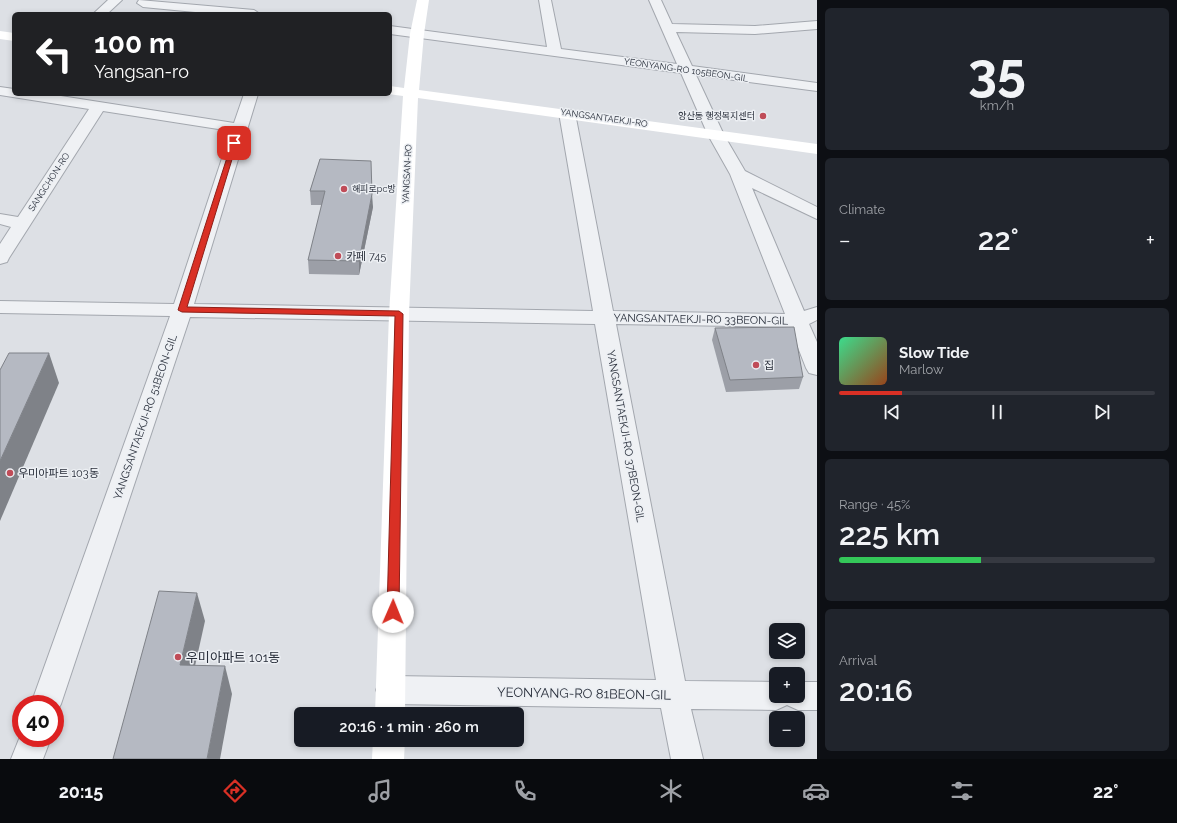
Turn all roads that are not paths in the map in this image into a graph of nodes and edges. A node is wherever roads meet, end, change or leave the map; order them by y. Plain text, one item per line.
1 (116, 0) edge
2 (423, 0) edge
3 (545, 0) edge
4 (655, 0) edge
5 (141, 4) edge
6 (255, 11) edge
7 (101, 12) edge
8 (817, 25) edge
9 (668, 28) junction
10 (392, 30) edge
11 (417, 34) junction
12 (555, 52) junction
13 (686, 70) junction
14 (817, 87) edge
15 (0, 91) edge
16 (400, 91) edge
17 (12, 93) edge
18 (31, 96) edge
19 (250, 96) edge
20 (98, 107) junction
21 (567, 113) junction
22 (239, 128) junction
23 (716, 135) junction
24 (817, 149) edge
25 (738, 174) junction
26 (817, 214) edge
27 (0, 219) edge
28 (21, 223) junction
29 (0, 258) edge
30 (0, 307) edge
31 (182, 310) junction
32 (817, 313) edge
33 (399, 314) junction
34 (605, 317) junction
35 (797, 321) junction
36 (817, 368) edge
37 (673, 694) junction
38 (49, 695) edge
39 (769, 696) edge
40 (805, 696) edge
41 (817, 696) edge
42 (391, 702) edge
43 (32, 747) edge
44 (389, 747) edge
45 (27, 759) edge
46 (388, 759) edge
47 (687, 759) edge

1 - 7 street
2 - 11 street, YANGSAN-RO
3 - 12 street
4 - 9 street, YANGSANTAEKJI-RO 33BEON-GIL
5 - 6 street
8 - 9 street
9 - 13 street, YANGSANTAEKJI-RO 33BEON-GIL
10 - 11 street
11 - 12 street, YEONYANG-RO 105BEON-GIL
11 - 16 street, YANGSAN-RO
12 - 13 street, YEONYANG-RO 105BEON-GIL
13 - 14 street, YEONYANG-RO 105BEON-GIL
13 - 23 street, YANGSANTAEKJI-RO 33BEON-GIL
15 - 17 street
16 - 21 street, YANGSANTAEKJI-RO
16 - 33 street, YANGSAN-RO
18 - 20 street
19 - 22 street, YANGSANTAEKJI-RO 51BEON-GIL
20 - 22 street
20 - 28 street, SANGCHON-RO
21 - 23 street, YANGSANTAEKJI-RO
21 - 34 street, YANGSANTAEKJI-RO 37BEON-GIL
22 - 31 street, YANGSANTAEKJI-RO 51BEON-GIL
23 - 24 street, YANGSANTAEKJI-RO
23 - 25 street, YANGSANTAEKJI-RO 33BEON-GIL
25 - 26 street
25 - 35 street, YANGSANTAEKJI-RO 33BEON-GIL
27 - 28 street
28 - 29 street, SANGCHON-RO
30 - 31 street
31 - 33 street
31 - 38 street, YANGSANTAEKJI-RO 51BEON-GIL
32 - 35 street
33 - 34 street, YANGSANTAEKJI-RO 33BEON-GIL
33 - 42 street, YANGSAN-RO
34 - 35 street, YANGSANTAEKJI-RO 33BEON-GIL
34 - 37 street, YANGSANTAEKJI-RO 37BEON-GIL
35 - 36 street, YANGSANTAEKJI-RO 33BEON-GIL
37 - 39 street, YEONYANG-RO 81BEON-GIL
37 - 42 street, YEONYANG-RO 81BEON-GIL
37 - 47 street, YANGSANTAEKJI-RO 37BEON-GIL
40 - 41 street
43 - 45 street
44 - 46 street

